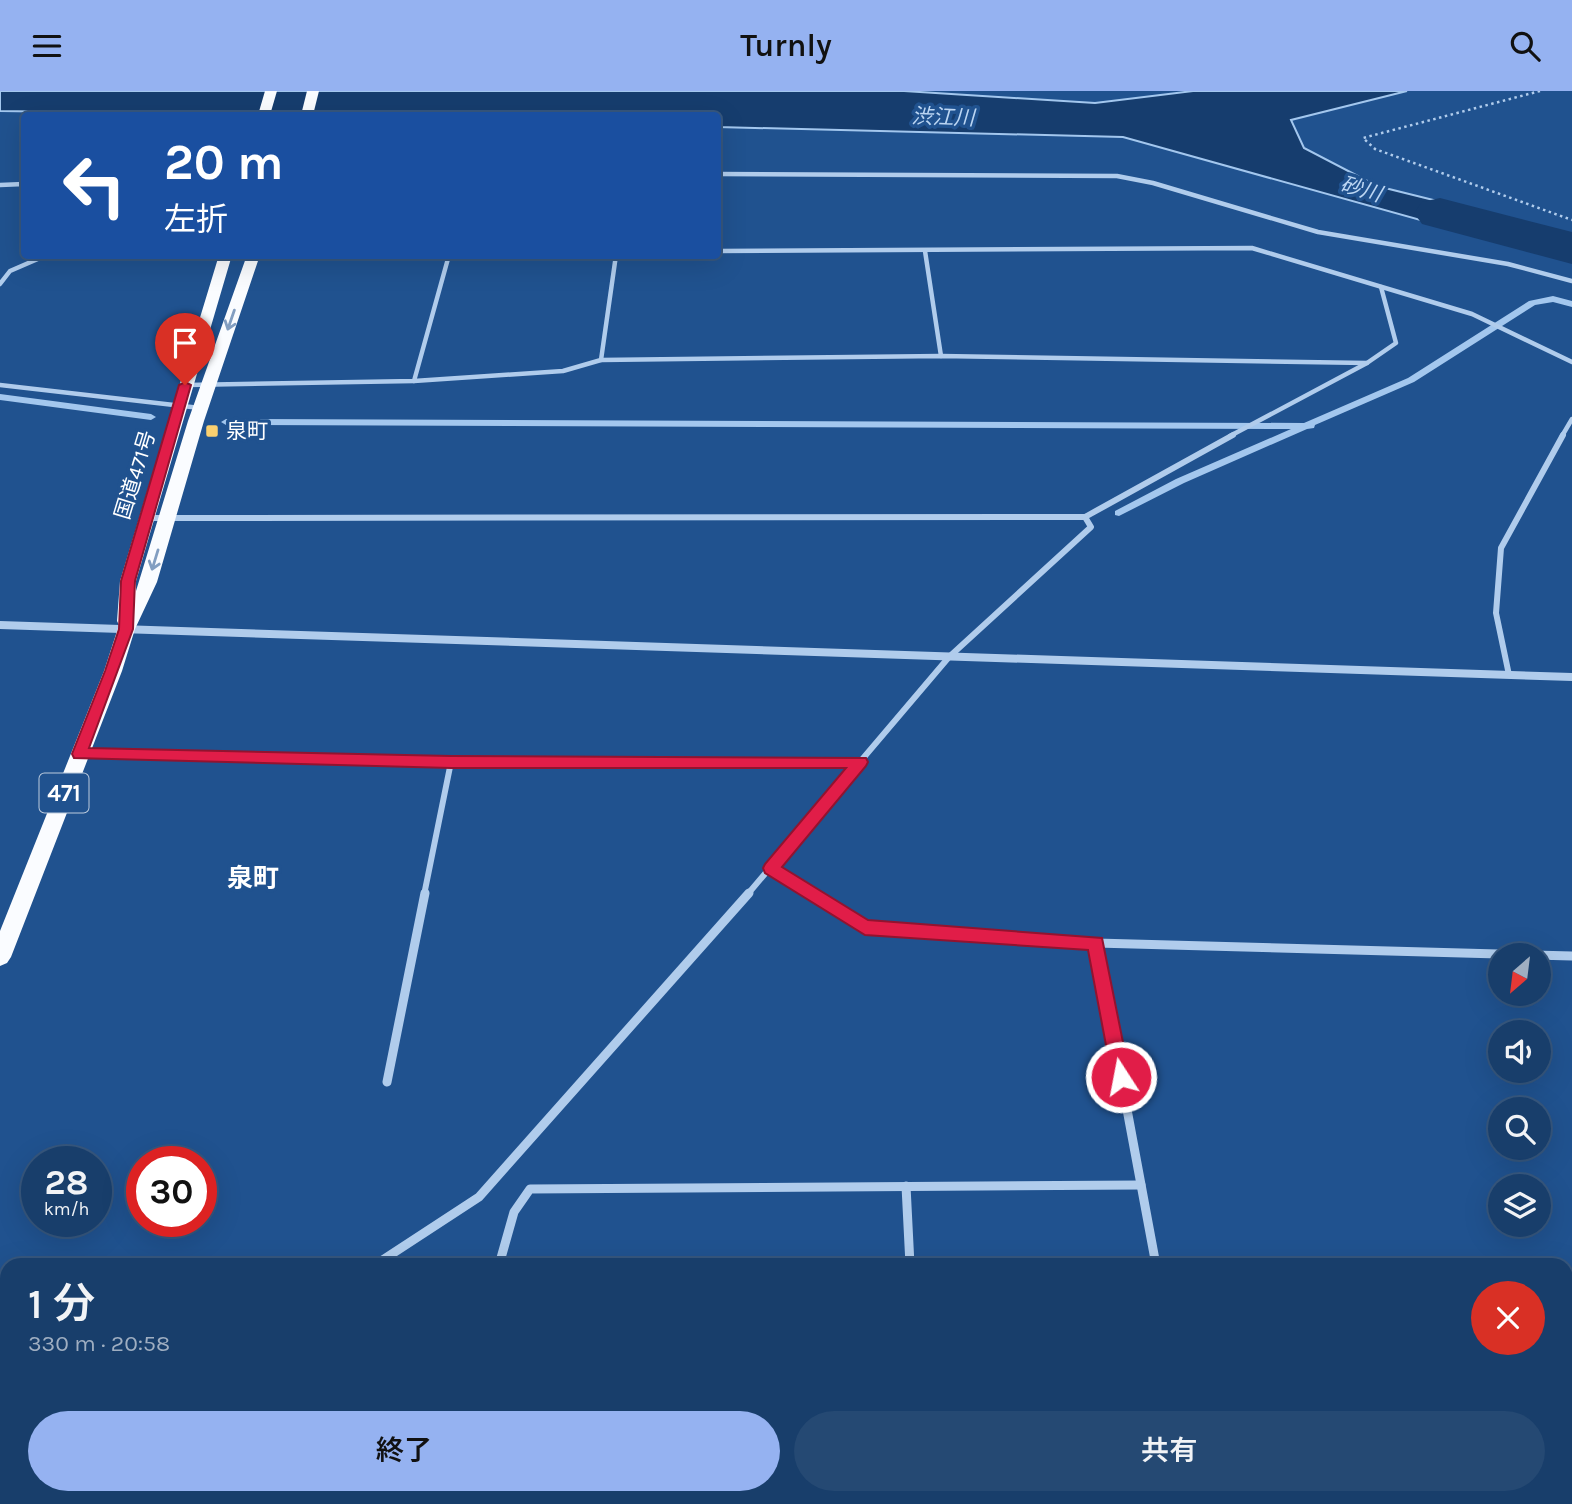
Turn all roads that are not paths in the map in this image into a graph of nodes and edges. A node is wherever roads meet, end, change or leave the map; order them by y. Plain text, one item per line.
1 (271, 91) edge
2 (313, 91) edge
3 (265, 112) edge
4 (308, 112) edge
5 (721, 174) edge
6 (21, 184) edge
7 (0, 185) edge
8 (721, 251) edge
9 (925, 251) junction
10 (38, 259) edge
11 (225, 259) edge
12 (253, 259) edge
13 (448, 259) edge
14 (615, 259) edge
15 (1572, 281) edge
16 (0, 284) edge
17 (1381, 286) junction
18 (941, 356) junction
19 (601, 360) junction
20 (1572, 362) edge
21 (1367, 363) junction
22 (414, 381) junction
23 (0, 385) edge
24 (185, 385) junction
25 (209, 385) junction
26 (179, 406) junction
27 (201, 408) junction
28 (1571, 424) edge
29 (168, 517) junction
30 (1085, 517) junction
31 (146, 518) junction
32 (0, 625) edge
33 (126, 629) junction
34 (949, 657) junction
35 (1509, 675) junction
36 (1572, 677) edge
37 (79, 754) junction
38 (451, 762) junction
39 (860, 762) junction
40 (771, 868) junction
41 (1096, 943) junction
42 (1572, 956) edge
43 (0, 957) edge
44 (387, 1082) dead end
45 (1141, 1185) junction
46 (906, 1186) junction
47 (386, 1258) edge
48 (501, 1258) edge
49 (910, 1258) edge
50 (1156, 1258) edge

1 - 3 highway
2 - 4 highway
5 - 15 street
6 - 7 street
8 - 9 street
9 - 17 street
9 - 18 street
10 - 16 street
11 - 24 highway, 国道471号 / 471
12 -> 25 highway, 国道471号 / 471
13 - 22 street
14 - 19 street
17 - 20 street
17 - 21 street
18 - 19 street
18 - 21 street
19 - 22 street
21 - 30 street
22 - 25 street
23 - 26 street
24 - 25 street
24 - 26 highway, 国道471号 / 471
25 - 27 highway, 国道471号 / 471
26 - 27 street
26 - 31 highway, 国道471号 / 471
27 - 29 highway, 国道471号 / 471
28 - 35 street
29 - 30 street
29 - 31 street
29 -> 33 highway, 国道471号 / 471
30 - 34 street
31 - 33 highway, 国道471号 / 471
32 - 33 street
33 - 34 street
33 - 37 highway, 国道471号 / 471
34 - 35 street
34 - 39 street
35 - 36 street
37 - 38 street
37 - 43 highway, 国道471号 / 471
38 - 39 street
38 - 44 street
39 - 40 street
40 - 41 street
40 - 47 street
41 - 42 street
41 - 45 street
45 - 46 street
45 - 50 street
46 - 48 street
46 - 49 street

